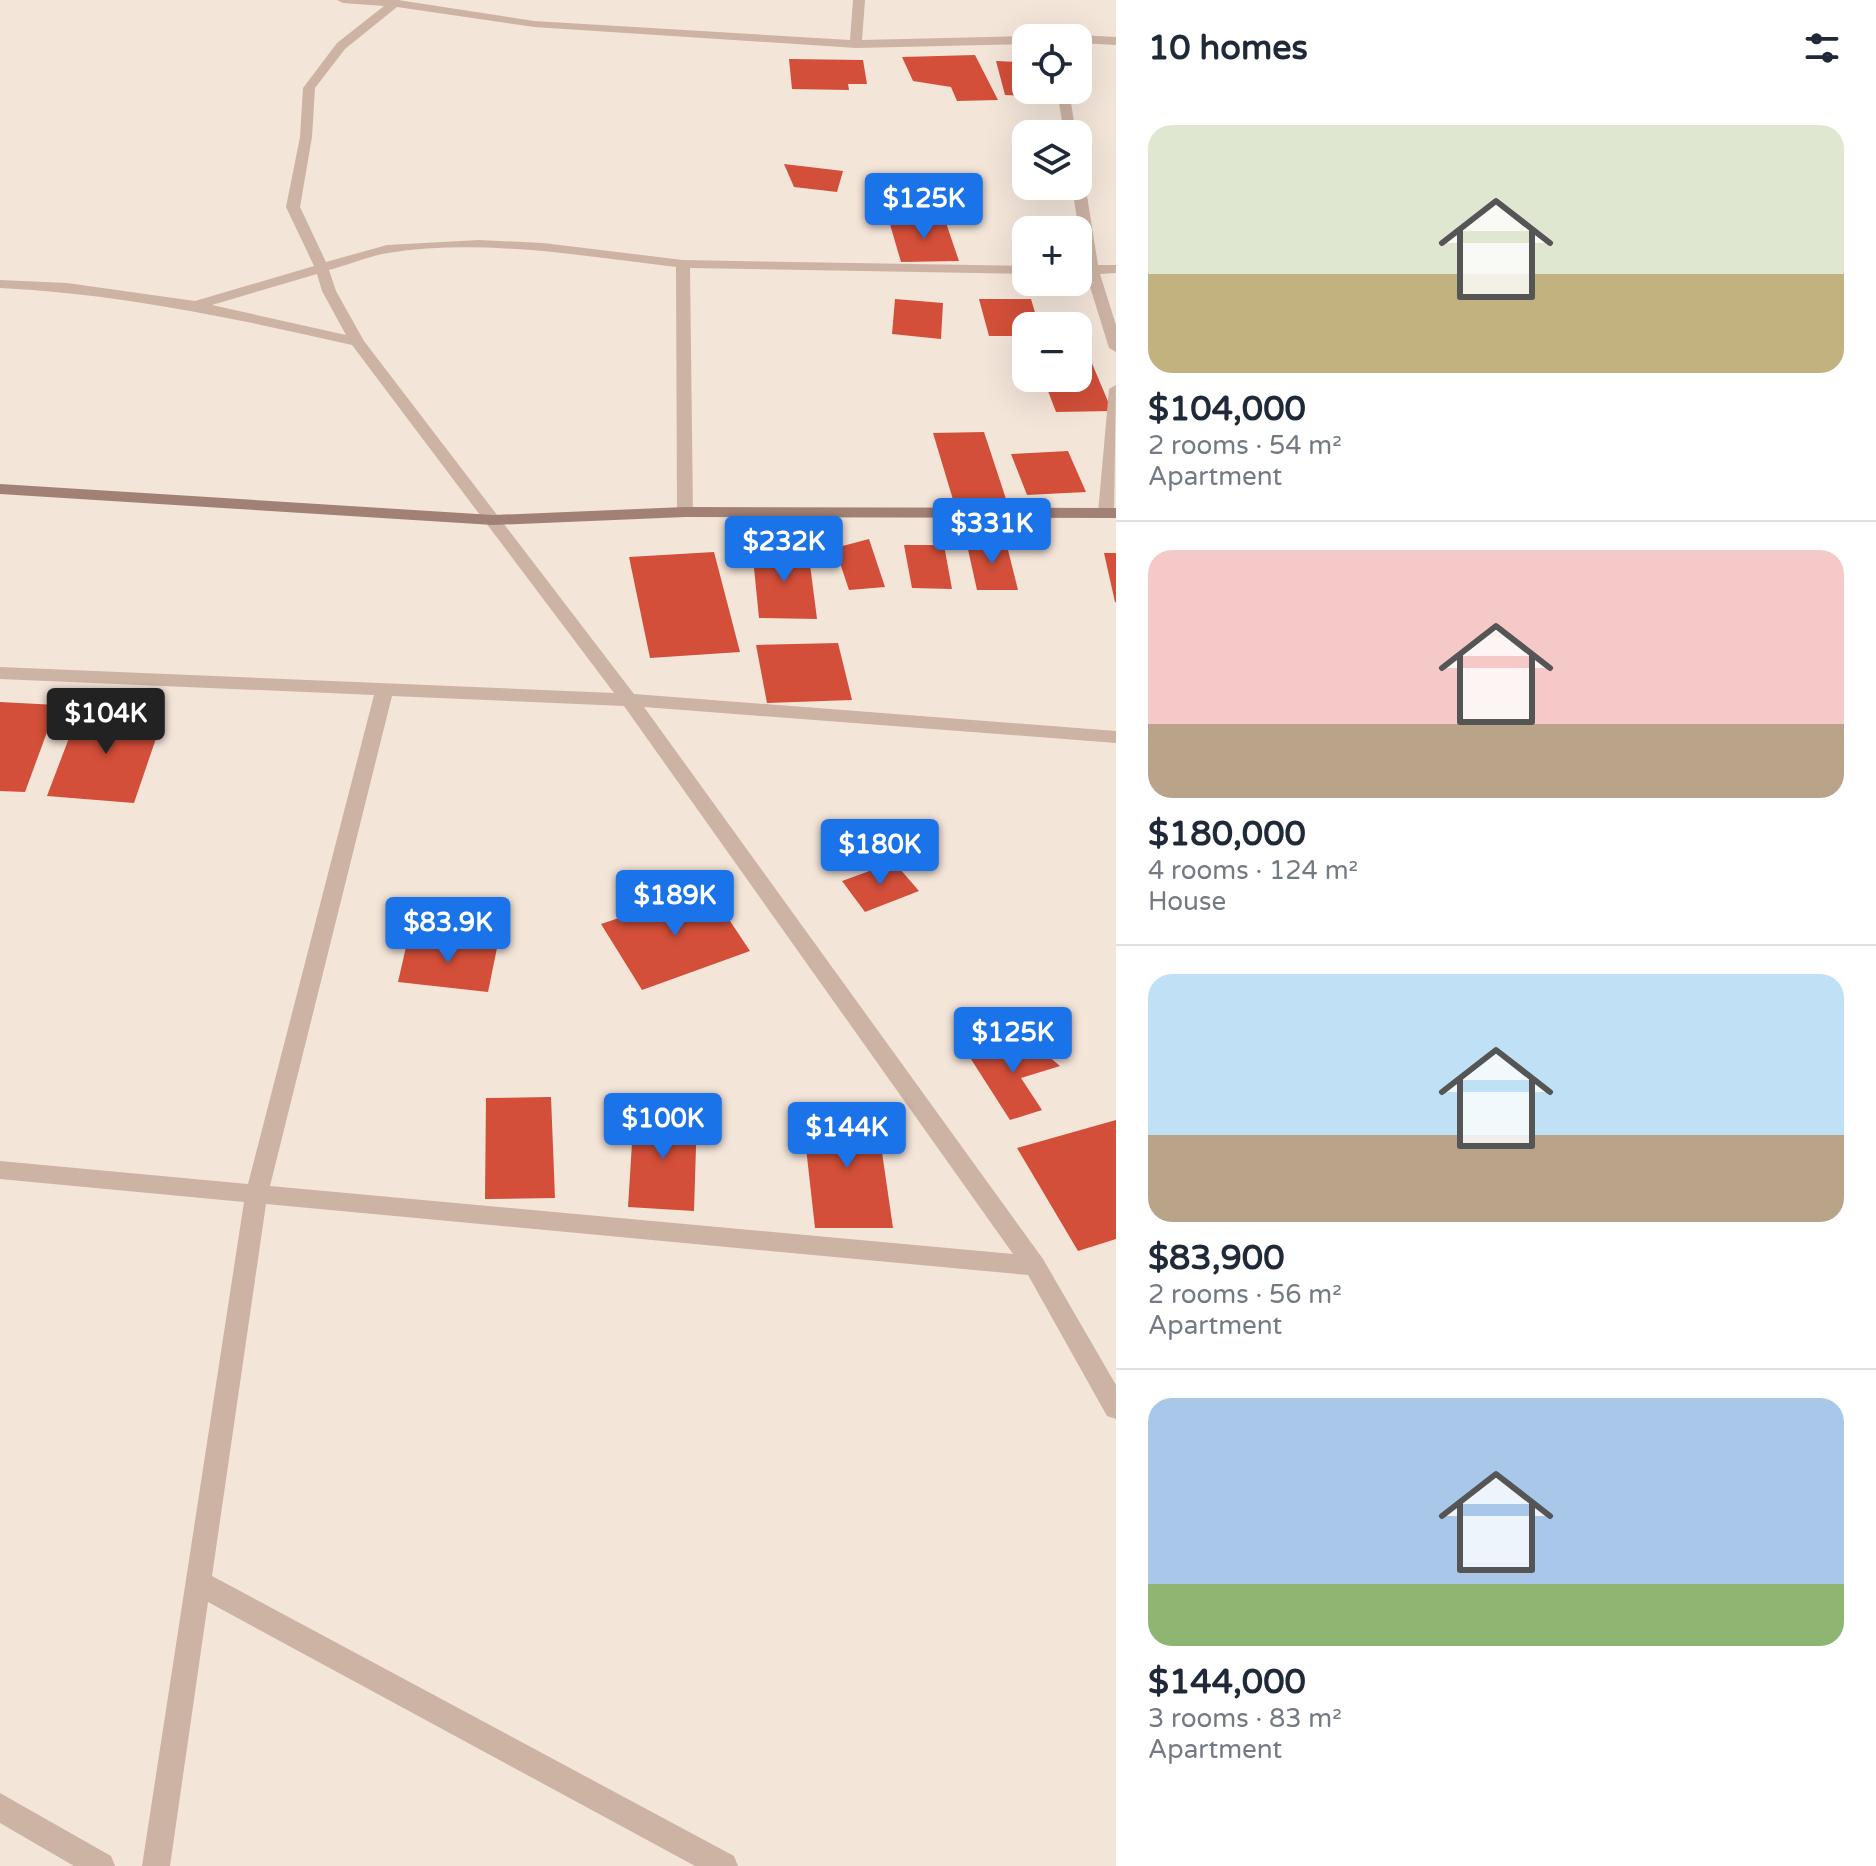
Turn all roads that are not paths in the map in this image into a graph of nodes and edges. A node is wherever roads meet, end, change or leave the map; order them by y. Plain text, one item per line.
1 (343, 0) edge
2 (859, 0) edge
3 (395, 3) junction
4 (1012, 40) edge
5 (1092, 40) edge
6 (1116, 41) edge
7 (856, 44) junction
8 (683, 264) junction
9 (321, 266) junction
10 (1116, 269) edge
11 (1012, 270) edge
12 (1092, 270) edge
13 (0, 284) edge
14 (1092, 288) edge
15 (195, 305) junction
16 (357, 342) junction
17 (1116, 348) edge
18 (1116, 389) edge
19 (0, 489) edge
20 (685, 512) junction
21 (1111, 513) edge
22 (493, 520) junction
23 (0, 673) edge
24 (385, 688) junction
25 (629, 700) junction
26 (1116, 737) edge
27 (0, 1170) edge
28 (256, 1195) junction
29 (1035, 1266) junction
30 (1116, 1408) edge
31 (198, 1582) junction
32 (0, 1807) edge
33 (101, 1866) edge
34 (156, 1866) edge
35 (724, 1866) edge

1 - 3 street
2 - 7 street
3 - 7 street
3 - 9 street
4 - 7 street
5 - 6 street
8 - 9 street
8 - 11 street
8 - 20 street
9 - 15 street
9 - 16 street
10 - 12 street
13 - 15 street
14 - 17 street
15 - 16 street
16 - 22 street
18 - 21 street
19 - 22 street
20 - 21 street
20 - 22 street
22 - 25 street
23 - 24 street
24 - 25 street
24 - 28 street
25 - 26 street
25 - 29 street
27 - 28 street
28 - 29 street
28 - 31 street
29 - 30 street
31 - 34 street
31 - 35 street
32 - 33 street

